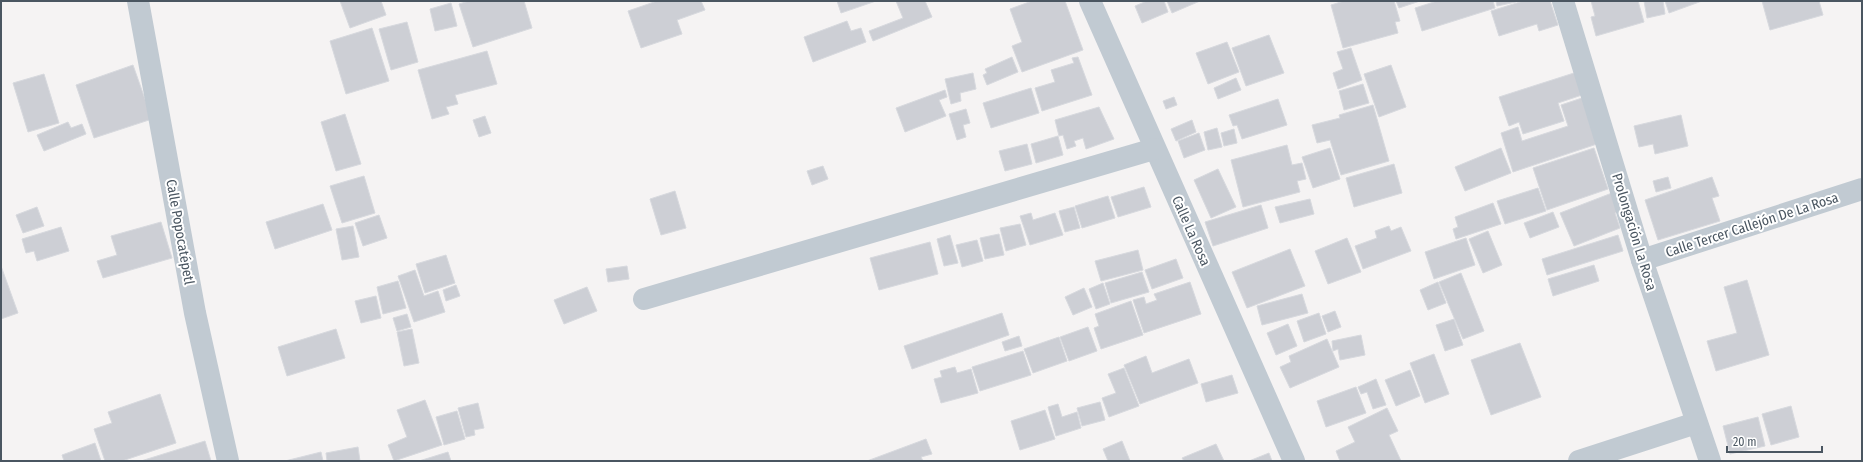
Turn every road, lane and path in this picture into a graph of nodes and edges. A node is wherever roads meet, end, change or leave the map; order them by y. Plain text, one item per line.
1 (138, 1) edge
2 (1090, 1) edge
3 (1562, 1) edge
4 (1154, 149) junction
5 (1862, 190) edge
6 (1642, 260) junction
7 (644, 299) dead end
8 (1696, 423) junction
9 (228, 461) edge
10 (1294, 461) edge
11 (1579, 461) edge
12 (1710, 461) edge

1 - 9 street, Calle Popocatépetl
2 - 4 street, Calle La Rosa
3 - 6 street, Prolongación La Rosa
4 - 7 street
4 - 10 street, Calle La Rosa
5 - 6 street, Calle Tercer Callejón De La Rosa
6 - 8 street, Prolongación La Rosa
8 - 11 street
8 - 12 street, Prolongación La Rosa

